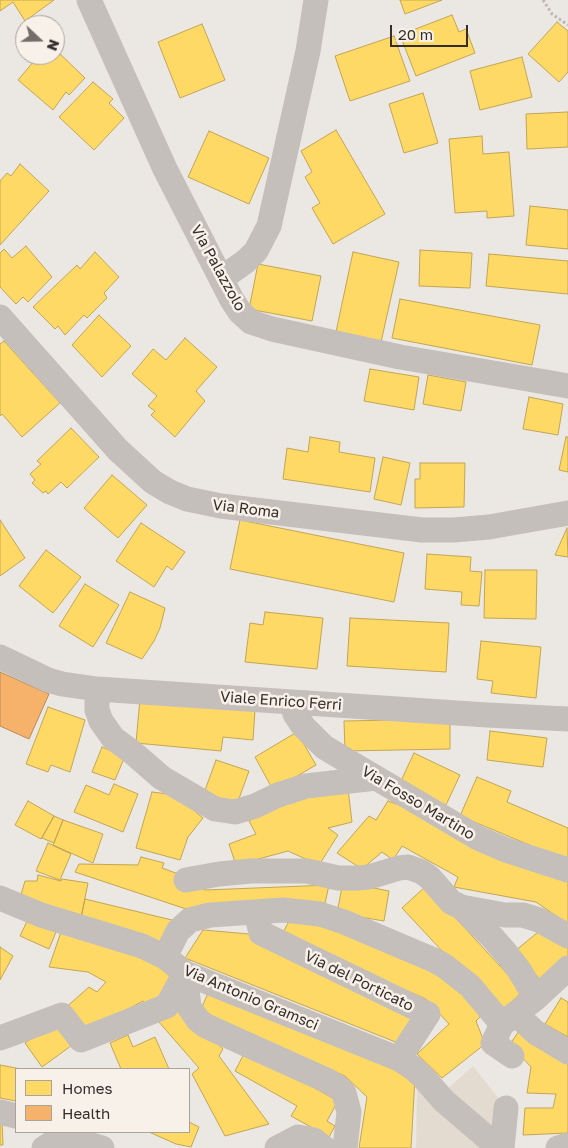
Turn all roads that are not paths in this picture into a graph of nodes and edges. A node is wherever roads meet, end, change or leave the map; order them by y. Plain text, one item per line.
1 (89, 0) edge
2 (316, 0) edge
3 (221, 279) junction
4 (0, 317) edge
5 (568, 386) edge
6 (568, 513) edge
7 (0, 657) edge
8 (97, 689) junction
9 (292, 702) junction
10 (568, 719) edge
11 (376, 778) junction
12 (568, 870) edge
13 (186, 880) dead end
14 (0, 898) edge
15 (456, 904) junction
16 (256, 912) junction
17 (568, 936) edge
18 (165, 958) junction
19 (568, 968) edge
20 (185, 973) junction
21 (536, 998) junction
22 (509, 1019) junction
23 (0, 1038) edge
24 (568, 1052) edge
25 (512, 1056) dead end
26 (399, 1059) junction
27 (506, 1108) dead end
28 (0, 1112) edge
29 (15, 1116) edge
30 (68, 1135) edge
31 (568, 1146) edge
32 (44, 1148) edge
33 (102, 1148) edge
34 (277, 1148) edge
35 (324, 1148) edge
36 (345, 1148) edge
37 (500, 1148) edge
38 (558, 1148) edge

1 - 3 street, Via Palazzolo
2 - 3 street
3 - 5 street, Via Palazzolo
4 - 6 street, Via Roma
7 - 8 street, Viale Enrico Ferri
8 - 9 street, Viale Enrico Ferri
8 - 11 street
9 - 10 street, Viale Enrico Ferri
9 - 11 street, Via Fosso Martino
11 - 12 street, Via Fosso Martino
13 - 15 street
14 - 18 street, Via Antonio Gramsci
15 - 17 street
15 - 21 street
16 - 18 street
16 - 22 street
16 - 26 street, Via del Porticato
18 - 20 street, Via Antonio Gramsci
19 - 21 street
20 - 23 street
20 - 26 street, Via Antonio Gramsci
20 - 36 street
21 - 22 street
22 - 24 street
22 - 25 street
26 - 37 street, Via Antonio Gramsci
27 - 37 street
28 - 29 street
30 - 32 street
30 - 33 street
31 - 38 street
34 - 35 street

